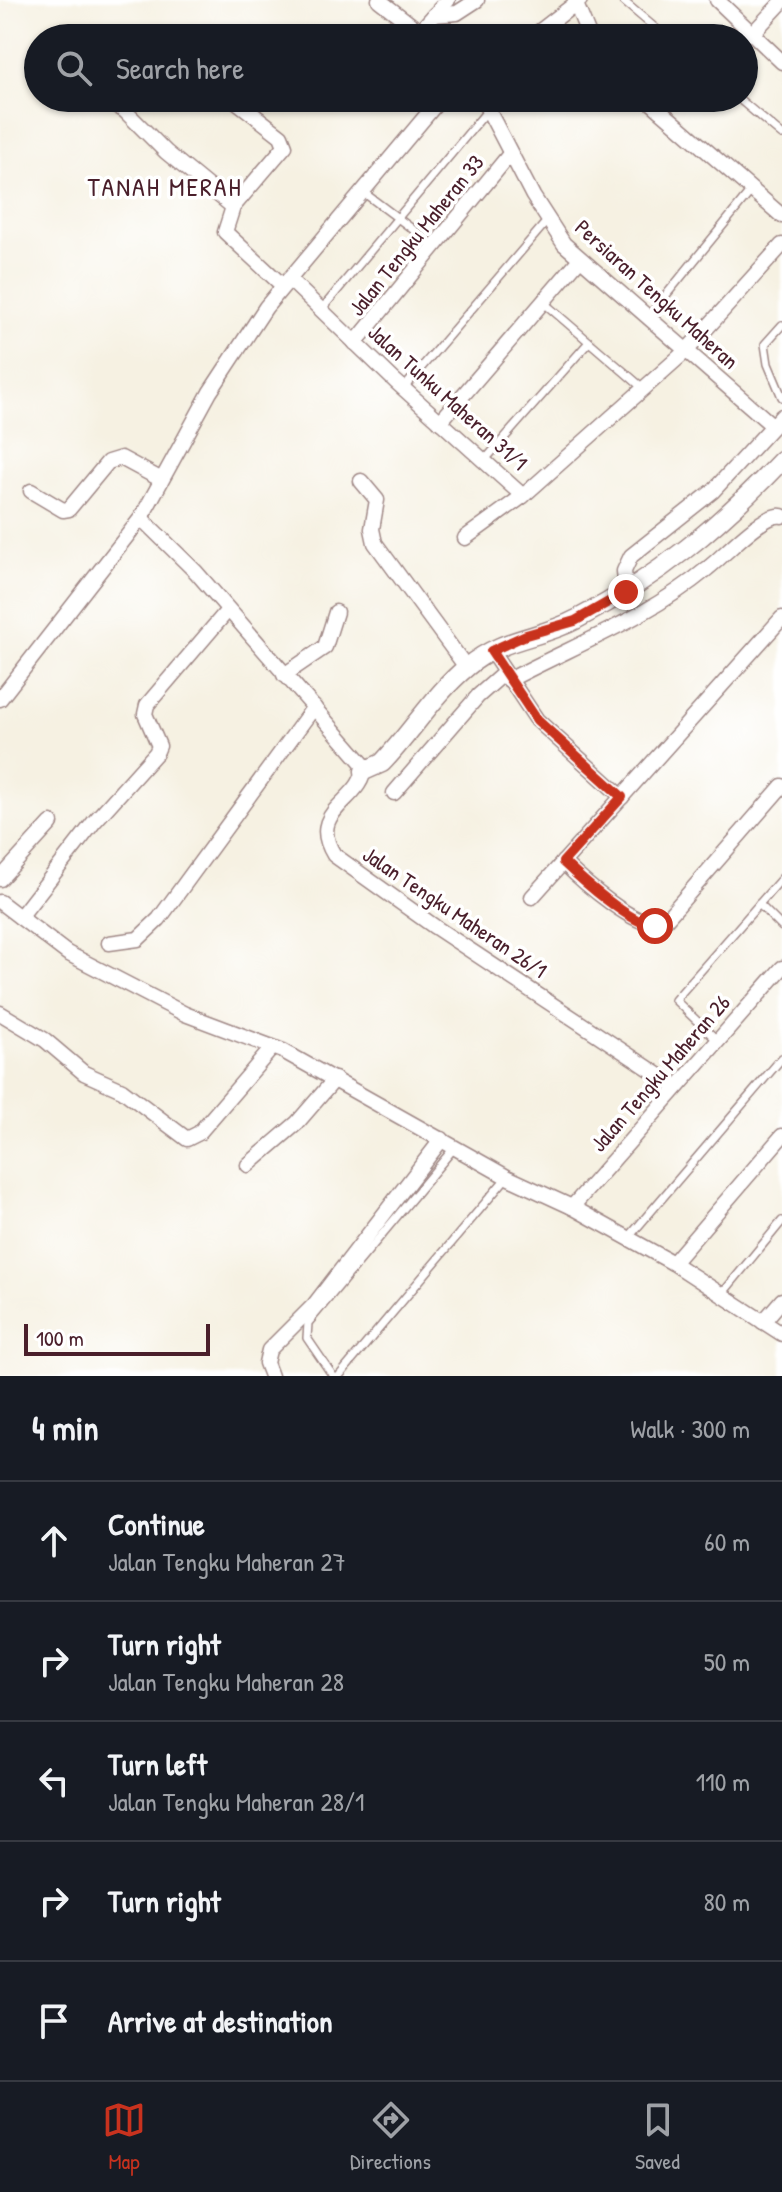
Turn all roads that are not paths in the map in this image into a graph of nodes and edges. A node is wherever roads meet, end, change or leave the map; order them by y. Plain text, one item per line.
1 (379, 0) edge
2 (448, 0) edge
3 (477, 0) edge
4 (622, 0) edge
5 (717, 0) edge
6 (578, 2) edge
7 (782, 2) edge
8 (434, 15) junction
9 (410, 24) edge
10 (430, 24) edge
11 (549, 24) edge
12 (585, 24) edge
13 (650, 24) edge
14 (742, 24) edge
15 (758, 28) edge
16 (758, 40) edge
17 (782, 62) edge
18 (126, 112) edge
19 (250, 112) edge
20 (429, 112) edge
21 (478, 112) edge
22 (488, 112) edge
23 (662, 112) edge
24 (755, 112) edge
25 (782, 135) edge
26 (510, 154) junction
27 (751, 191) junction
28 (363, 192) junction
29 (233, 207) junction
30 (782, 216) edge
31 (399, 217) junction
32 (547, 221) junction
33 (782, 245) edge
34 (435, 246) junction
35 (579, 260) junction
36 (286, 282) junction
37 (543, 302) junction
38 (321, 310) junction
39 (649, 316) junction
40 (782, 325) edge
41 (589, 342) junction
42 (355, 343) junction
43 (687, 350) junction
44 (403, 389) junction
45 (644, 389) junction
46 (782, 397) edge
47 (777, 421) edge
48 (440, 422) junction
49 (484, 461) junction
50 (779, 469) edge
51 (160, 479) junction
52 (361, 481) dead end
53 (31, 491) dead end
54 (523, 496) junction
55 (782, 516) edge
56 (141, 518) junction
57 (465, 538) dead end
58 (626, 592) junction
59 (228, 610) junction
60 (336, 612) dead end
61 (782, 618) edge
62 (491, 651) junction
63 (466, 667) junction
64 (284, 675) junction
65 (506, 677) junction
66 (0, 699) edge
67 (314, 707) junction
68 (364, 771) junction
69 (782, 786) edge
70 (394, 793) dead end
71 (622, 797) junction
72 (51, 823) dead end
73 (563, 862) junction
74 (782, 878) edge
75 (0, 879) edge
76 (532, 897) dead end
77 (0, 902) edge
78 (759, 904) junction
79 (20, 917) junction
80 (782, 927) edge
81 (109, 943) dead end
82 (782, 968) edge
83 (0, 1013) edge
84 (718, 1041) junction
85 (273, 1047) junction
86 (782, 1058) edge
87 (335, 1079) junction
88 (677, 1087) junction
89 (782, 1136) edge
90 (449, 1143) junction
91 (248, 1165) dead end
92 (507, 1177) junction
93 (572, 1207) junction
94 (782, 1221) edge
95 (628, 1239) junction
96 (673, 1263) junction
97 (720, 1295) junction
98 (782, 1300) edge
99 (763, 1322) junction
100 (782, 1334) edge
101 (271, 1376) edge
102 (336, 1376) edge

1 - 9 street
2 - 8 street
3 - 8 street
4 - 13 lane
5 - 14 street
6 - 11 street
6 - 12 street
7 - 15 street
8 - 10 street
16 - 17 street
18 - 29 street
19 - 29 street
20 - 28 street
21 - 31 lane
22 - 26 street, Persiaran Tengku Maheran
23 - 27 street
24 - 25 lane
26 - 32 street, Persiaran Tengku Maheran
26 - 34 street, Jalan Tengku Maheran 33
27 - 30 street
27 - 39 lane
28 - 31 lane
28 - 36 street
29 - 36 street, Jalan Tunku Maheran 31/1
31 - 34 lane
31 - 38 lane
32 - 35 street, Persiaran Tengku Maheran
32 - 44 lane
33 - 43 street, Jalan Tunku Maheran 31/1
34 - 42 street, Jalan Tengku Maheran 33
35 - 37 street
35 - 39 street, Persiaran Tengku Maheran
36 - 38 street, Jalan Tunku Maheran 31/1
36 - 51 street
37 - 41 lane
37 - 48 street
38 - 42 street, Jalan Tunku Maheran 31/1
39 - 43 street, Persiaran Tengku Maheran
40 - 46 lane
41 - 45 lane
41 - 49 lane
42 - 44 street, Jalan Tunku Maheran 31/1
43 - 45 street, Jalan Tunku Maheran 31/1
43 - 47 street, Persiaran Tengku Maheran
44 - 48 street, Jalan Tunku Maheran 31/1
45 - 54 street, Jalan Tunku Maheran 31/1
47 - 58 street
48 - 49 street, Jalan Tunku Maheran 31/1
49 - 54 street, Jalan Tunku Maheran 31/1
50 - 58 street
51 - 53 street
51 - 56 street
52 - 63 street
54 - 57 street
55 - 65 street
56 - 59 street
56 - 66 street
58 - 62 street
59 - 64 street
59 - 79 street
60 - 64 street
61 - 71 street
62 - 63 street
62 - 65 street
63 - 68 street
64 - 67 street
65 - 70 street
65 - 71 street
67 - 68 street
67 - 81 street
68 - 88 street, Jalan Tengku Maheran 26/1
69 - 73 street
71 - 73 street
72 - 75 street
73 - 76 street
74 - 78 lane
77 - 79 street
78 - 80 lane
78 - 84 lane
79 - 85 street
82 - 84 street, Jalan Tengku Maheran 26
83 - 85 street
84 - 88 street, Jalan Tengku Maheran 26
85 - 87 street
86 - 95 lane
87 - 90 street
87 - 91 street
88 - 93 street, Jalan Tengku Maheran 26
89 - 96 street
90 - 92 street
90 - 101 street
90 - 102 lane
92 - 93 street
92 - 102 lane
93 - 95 street
94 - 97 lane
95 - 96 street
96 - 97 street
97 - 99 street
98 - 99 street
99 - 100 street

